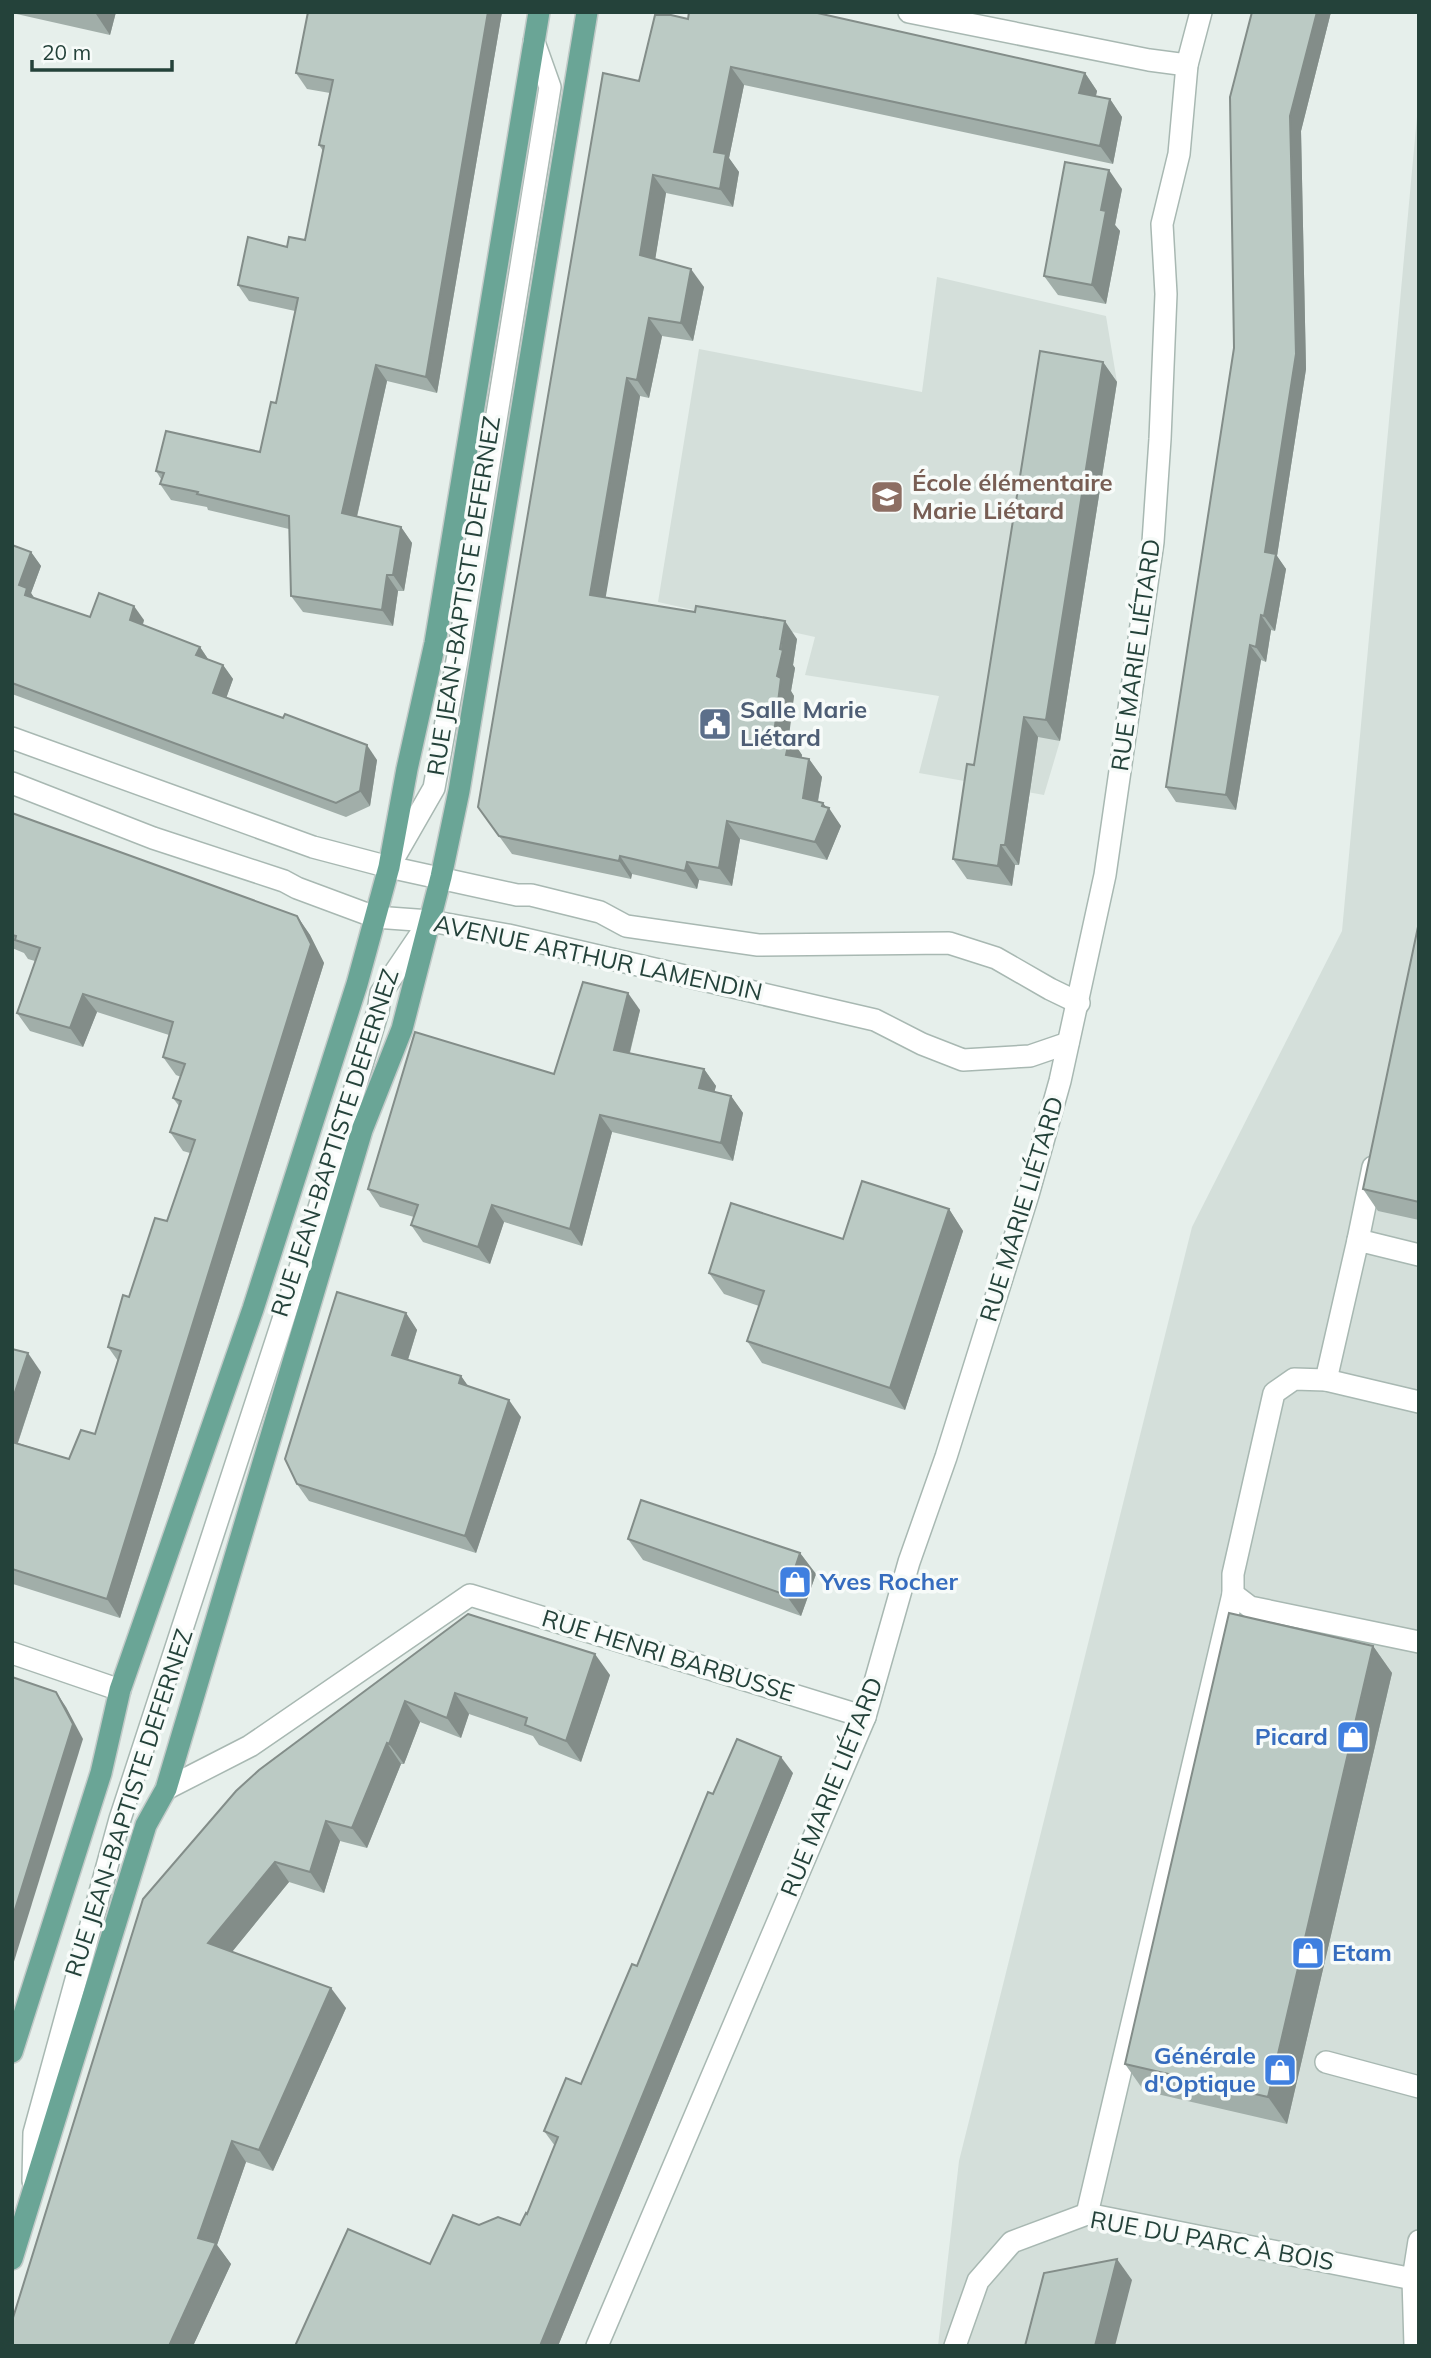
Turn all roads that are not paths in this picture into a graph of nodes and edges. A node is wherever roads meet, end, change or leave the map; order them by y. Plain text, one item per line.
1 (539, 12) edge
2 (587, 12) edge
3 (909, 12) edge
4 (1201, 12) edge
5 (534, 42) junction
6 (1187, 65) junction
7 (12, 738) edge
8 (12, 783) edge
9 (388, 867) junction
10 (442, 877) junction
11 (375, 917) junction
12 (430, 921) junction
13 (1079, 1003) junction
14 (1068, 1043) junction
15 (1377, 1153) edge
16 (1358, 1240) junction
17 (1419, 1255) edge
18 (1326, 1380) junction
19 (1419, 1402) edge
20 (1233, 1594) junction
21 (1419, 1642) edge
22 (12, 1653) edge
23 (120, 1690) junction
24 (865, 1717) junction
25 (166, 1789) junction
26 (12, 2052) edge
27 (1326, 2062) dead end
28 (1419, 2087) edge
29 (33, 2188) junction
30 (1087, 2214) junction
31 (1419, 2241) edge
32 (12, 2259) edge
33 (1413, 2279) junction
34 (597, 2346) edge
35 (955, 2346) edge
36 (1415, 2346) edge

1 - 5 main road, RUE JEAN-BAPTISTE DEFERNEZ
2 - 10 main road, RUE JEAN-BAPTISTE DEFERNEZ
3 - 6 street
4 - 6 street, RUE MARIE LIÉTARD
5 - 9 main road, RUE JEAN-BAPTISTE DEFERNEZ
5 - 9 street
6 - 13 street, RUE MARIE LIÉTARD
7 - 9 street
8 - 11 street, AVENUE ARTHUR LAMENDIN
9 - 10 street
9 - 11 main road, RUE JEAN-BAPTISTE DEFERNEZ
10 - 12 main road, RUE JEAN-BAPTISTE DEFERNEZ
10 - 13 street
11 - 12 street, AVENUE ARTHUR LAMENDIN
11 - 23 main road, RUE JEAN-BAPTISTE DEFERNEZ
12 - 14 street, AVENUE ARTHUR LAMENDIN
12 - 25 main road, RUE JEAN-BAPTISTE DEFERNEZ
12 - 29 street
13 - 14 street, RUE MARIE LIÉTARD
14 - 24 street, RUE MARIE LIÉTARD
15 - 16 street
16 - 17 street
16 - 18 street
18 - 19 street
18 - 20 street
20 - 21 street
20 - 30 street
22 - 23 street
23 - 26 main road, RUE JEAN-BAPTISTE DEFERNEZ
24 - 25 street, RUE HENRI BARBUSSE
24 - 34 street, RUE MARIE LIÉTARD
25 - 29 main road, RUE JEAN-BAPTISTE DEFERNEZ
27 - 28 street
29 - 32 main road, RUE JEAN-BAPTISTE DEFERNEZ
30 - 33 street, RUE DU PARC À BOIS
30 - 35 street, RUE DU PARC À BOIS
31 - 33 street
33 - 36 street

